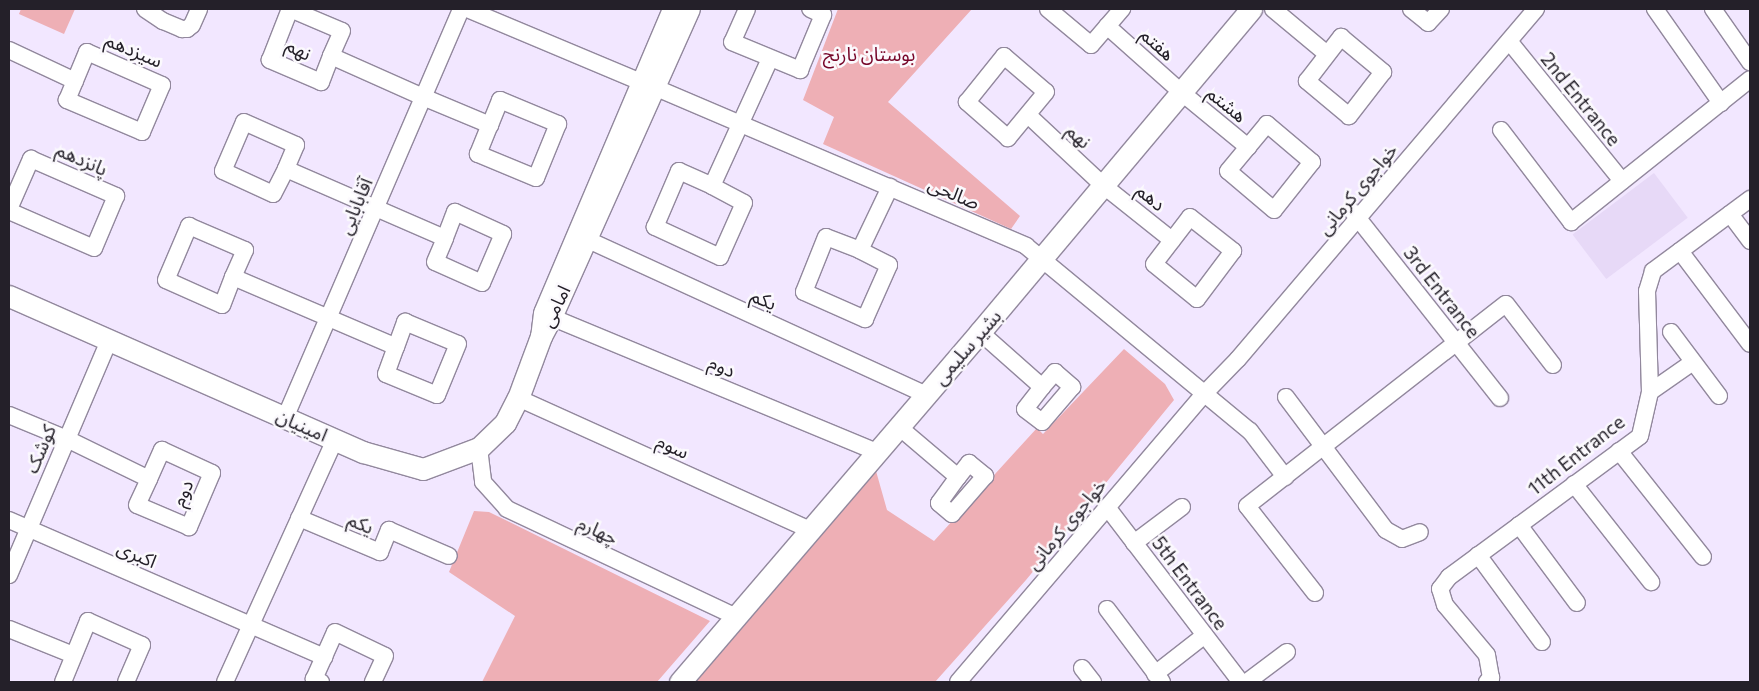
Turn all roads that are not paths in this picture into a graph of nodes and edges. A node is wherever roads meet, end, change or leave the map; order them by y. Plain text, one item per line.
1 (144, 9) edge
2 (198, 9) edge
3 (461, 9) edge
4 (467, 9) edge
5 (673, 9) edge
6 (688, 9) edge
7 (747, 9) edge
8 (810, 9) edge
9 (1048, 9) edge
10 (1122, 9) edge
11 (1251, 9) edge
12 (1273, 9) edge
13 (1411, 9) edge
14 (1441, 9) edge
15 (1522, 9) edge
16 (1536, 9) edge
17 (1655, 9) edge
18 (1713, 9) edge
19 (1107, 26) junction
20 (1509, 41) junction
21 (9, 50) edge
22 (1327, 54) junction
23 (331, 56) junction
24 (770, 59) junction
25 (1750, 62) edge
26 (1750, 79) edge
27 (75, 81) junction
28 (648, 84) junction
29 (1182, 92) junction
30 (423, 97) junction
31 (1721, 103) junction
32 (1028, 115) junction
33 (742, 124) junction
34 (490, 125) junction
35 (1501, 130) dead end
36 (1248, 147) junction
37 (286, 169) junction
38 (1622, 181) junction
39 (14, 184) edge
40 (712, 186) junction
41 (1104, 186) junction
42 (890, 188) junction
43 (1750, 199) edge
44 (376, 207) junction
45 (9, 210) edge
46 (1730, 214) junction
47 (1356, 215) junction
48 (445, 238) junction
49 (586, 240) junction
50 (1172, 240) junction
51 (1750, 241) edge
52 (860, 250) junction
53 (1680, 251) junction
54 (1043, 258) junction
55 (233, 277) junction
56 (9, 296) edge
57 (551, 317) junction
58 (328, 318) junction
59 (980, 332) junction
60 (1671, 332) dead end
61 (541, 336) junction
62 (109, 340) junction
63 (1457, 343) junction
64 (1750, 344) edge
65 (396, 347) junction
66 (1693, 362) junction
67 (1553, 365) dead end
68 (1042, 387) dead end
69 (1650, 392) junction
70 (1205, 393) junction
71 (926, 395) junction
72 (1719, 396) dead end
73 (1286, 397) dead end
74 (518, 398) junction
75 (1500, 398) dead end
76 (9, 415) edge
77 (286, 418) junction
78 (899, 427) junction
79 (67, 439) junction
80 (335, 440) junction
81 (1324, 446) junction
82 (479, 448) junction
83 (1619, 451) junction
84 (877, 452) junction
85 (1285, 476) junction
86 (149, 478) junction
87 (958, 478) dead end
88 (1574, 484) junction
89 (1182, 507) dead end
90 (1107, 508) junction
91 (299, 518) junction
92 (9, 520) edge
93 (1519, 525) junction
94 (28, 529) junction
95 (810, 530) junction
96 (1420, 532) dead end
97 (1134, 543) junction
98 (449, 556) dead end
99 (1478, 556) junction
100 (1703, 557) dead end
101 (9, 574) edge
102 (1651, 582) dead end
103 (1315, 594) dead end
104 (1577, 603) dead end
105 (1107, 610) dead end
106 (736, 617) junction
107 (250, 624) junction
108 (9, 629) edge
109 (1205, 635) junction
110 (1542, 642) dead end
111 (1287, 652) dead end
112 (73, 655) junction
113 (324, 657) junction
114 (1082, 668) dead end
115 (1158, 678) edge
116 (63, 682) edge
117 (126, 682) edge
118 (225, 682) edge
119 (321, 682) edge
120 (373, 682) edge
121 (680, 682) edge
122 (958, 682) edge
123 (1093, 682) edge
124 (1241, 682) edge
125 (1247, 682) edge
126 (1487, 682) edge

1 - 2 street
3 - 30 street, آقابابایی
4 - 28 street, صالحی
5 - 28 main road, امامی
6 - 28 main road, امامی
7 - 24 street
8 - 24 street
9 - 19 street
10 - 19 street
11 - 29 main road, بشیر سلیمی
12 - 22 street
13 - 14 street
15 - 47 street, خواجوی کرمانی
16 - 20 street, خواجوی کرمانی
17 - 31 street
18 - 25 street
19 - 29 street, هفتم
20 - 38 street, 2nd Entrance
20 - 47 street, خواجوی کرمانی
21 - 27 street
22 - 22 street
23 - 23 street, نهم
23 - 30 street, نهم
24 - 33 street
26 - 31 street
27 - 27 street, سیزدهم
28 - 33 street, صالحی
28 - 49 main road, امامی
28 - 61 main road, امامی
29 - 36 street, هشتم
29 - 41 main road, بشیر سلیمی
30 - 34 street, نهم
30 - 44 street, آقابابایی
31 - 38 street
32 - 32 street
32 - 41 street, نهم
33 - 40 street
33 - 42 street, صالحی
34 - 34 street
35 - 38 street
36 - 36 street
37 - 37 street
37 - 44 street
39 - 45 street, پانزدهم
39 - 45 street, پانزدهم
40 - 40 street
41 - 50 street, دهم
41 - 54 main road, بشیر سلیمی
42 - 52 street
42 - 54 street, صالحی
43 - 46 street, 11th Entrance
44 - 48 street
44 - 58 street, آقابابایی
46 - 51 street
46 - 53 street, 11th Entrance
47 - 63 street, 3rd Entrance
47 - 70 street, خواجوی کرمانی
48 - 48 street
49 - 57 main road, امامی
49 - 71 street, یکم
50 - 50 street
52 - 52 street
53 - 64 street
53 - 69 street, 11th Entrance
54 - 59 main road, بشیر سلیمی
54 - 70 street, صالحی
55 - 55 street
55 - 58 street
56 - 62 main road, امینیان
57 - 61 main road, امامی
57 - 84 street, دوم
58 - 65 street
58 - 77 street, آقابابایی
59 - 68 street
59 - 71 main road, بشیر سلیمی
60 - 66 street
61 - 74 main road, امینیان
62 - 77 main road, امینیان
62 - 79 street, کوشک
63 - 67 street
63 - 75 street, 3rd Entrance
63 - 81 street
65 - 65 street
66 - 69 street
66 - 72 street
69 - 83 street, 11th Entrance
70 - 85 street, صالحی
70 - 90 street, خواجوی کرمانی
71 - 78 main road, بشیر سلیمی
73 - 81 street
74 - 82 main road, امینیان
74 - 95 street, سوم
76 - 79 street, دوم
77 - 80 main road, امینیان
78 - 84 main road, بشیر سلیمی
78 - 87 street
79 - 86 street, دوم
79 - 94 street, کوشک
80 - 82 main road, امینیان
80 - 91 street
81 - 85 street
81 - 96 street
82 - 106 street, چهارم
83 - 88 street, 11th Entrance
83 - 100 street
84 - 95 main road, بشیر سلیمی
85 - 103 street
86 - 86 street, دوم
88 - 93 street, 11th Entrance
88 - 102 street
89 - 97 street
90 - 97 street, 5th Entrance
90 - 122 street, خواجوی کرمانی
91 - 98 street, یکم
91 - 107 street
92 - 94 street, اکبری
93 - 99 street, 11th Entrance
93 - 104 street
94 - 101 street, کوشک
94 - 107 street, اکبری
95 - 106 main road, بشیر سلیمی
97 - 109 street, 5th Entrance
99 - 110 street
99 - 126 street, 11th Entrance
105 - 115 street
106 - 121 main road, بشیر سلیمی
107 - 113 street
107 - 118 street
108 - 112 street
109 - 115 street
109 - 124 street, 5th Entrance
111 - 125 street
112 - 116 street
112 - 117 street
113 - 119 street
113 - 120 street
114 - 123 street

